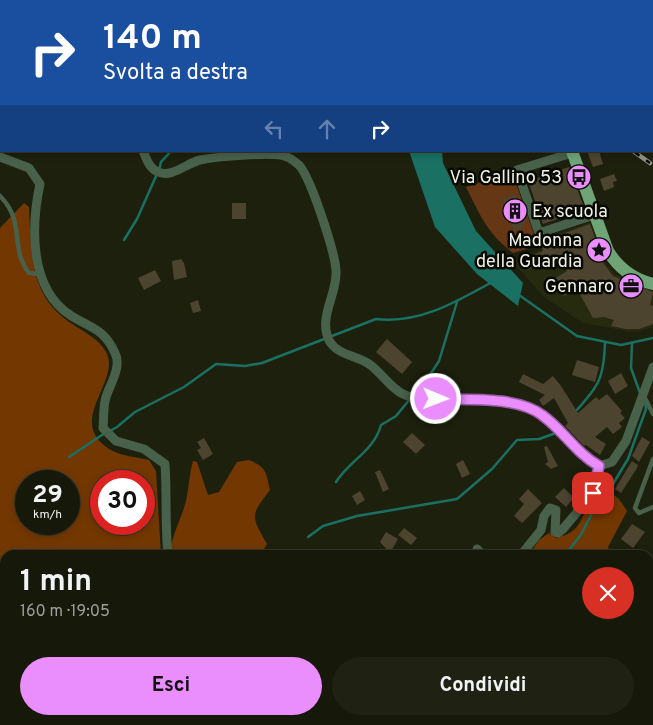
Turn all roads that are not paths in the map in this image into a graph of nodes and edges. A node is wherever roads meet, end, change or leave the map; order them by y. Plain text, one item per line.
1 (144, 152) edge
2 (572, 152) edge
3 (0, 157) edge
4 (0, 196) edge
5 (596, 214) junction
6 (40, 274) junction
7 (653, 284) edge
8 (653, 367) edge
9 (643, 395) junction
10 (653, 414) edge
11 (653, 458) edge
12 (599, 466) junction
13 (653, 507) edge
14 (168, 550) edge
15 (525, 550) edge

1 - 12 street
2 - 5 main road
2 - 5 street
3 - 6 street
4 - 6 lane
5 - 7 main road
6 - 14 street
8 - 9 street
9 - 10 lane
9 - 12 street
11 - 13 lane
12 - 15 street

